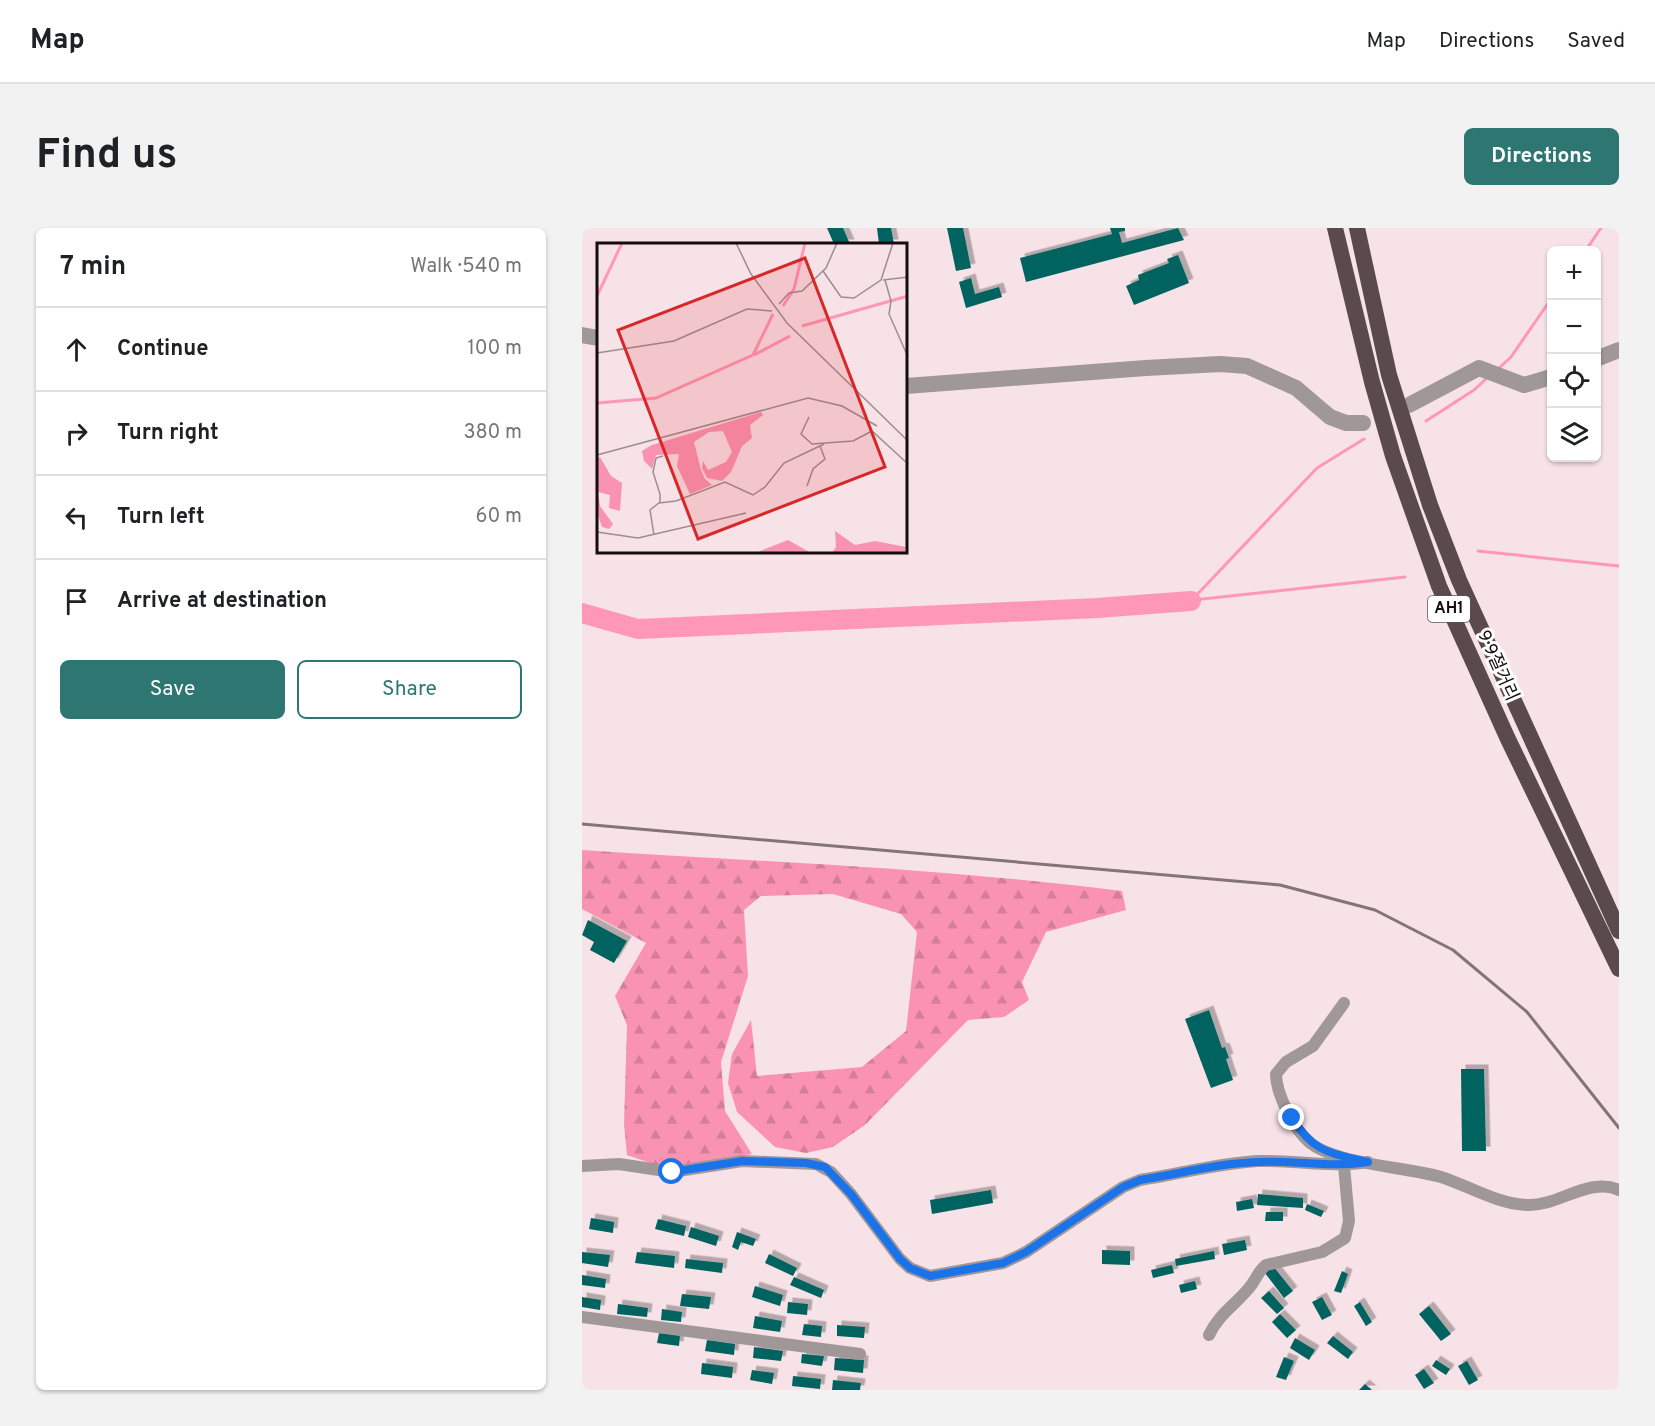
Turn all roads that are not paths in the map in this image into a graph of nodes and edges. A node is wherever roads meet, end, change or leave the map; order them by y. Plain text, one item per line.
1 (1335, 228) edge
2 (1357, 228) edge
3 (582, 335) edge
4 (597, 338) edge
5 (1619, 350) edge
6 (1601, 357) edge
7 (1547, 378) edge
8 (908, 386) edge
9 (1409, 405) dead end
10 (1363, 423) dead end
11 (1619, 931) edge
12 (1619, 969) edge
13 (1344, 1003) dead end
14 (1368, 1162) junction
15 (582, 1166) edge
16 (1344, 1166) junction
17 (1619, 1190) edge
18 (582, 1317) edge
19 (1209, 1335) dead end
20 (860, 1354) dead end

1 - 12 highway, 9·9절거리 / AH1
2 - 11 highway, 9·9절거리 / AH1
3 - 4 street
5 - 6 street
7 - 9 street
8 - 10 street
13 - 14 street
14 - 16 street
14 - 17 street
15 - 16 street
16 - 19 street
18 - 20 street

